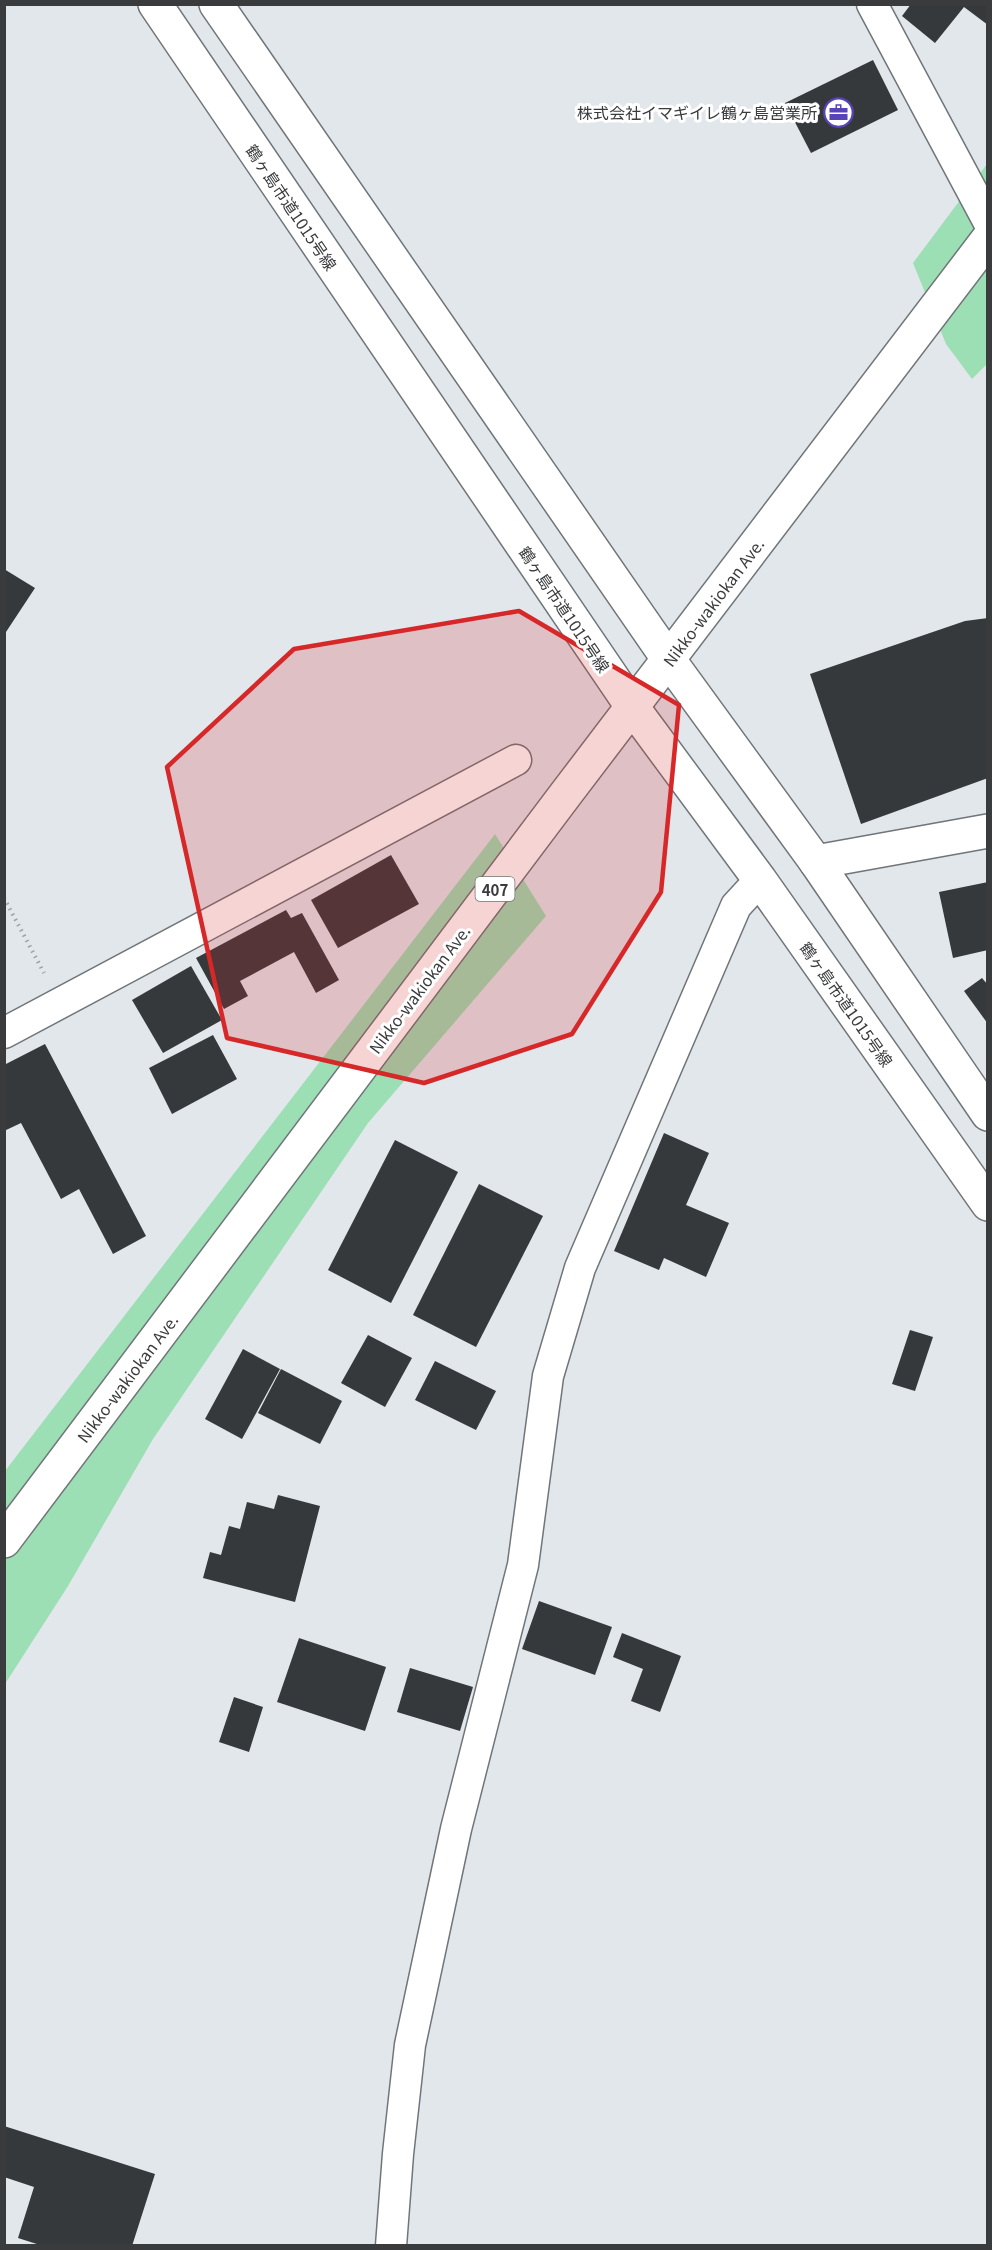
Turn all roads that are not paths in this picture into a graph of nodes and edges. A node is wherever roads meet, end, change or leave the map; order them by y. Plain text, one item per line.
1 (155, 4) edge
2 (216, 4) edge
3 (872, 4) edge
4 (987, 221) edge
5 (987, 239) edge
6 (669, 660) junction
7 (633, 708) junction
8 (516, 760) dead end
9 (987, 831) edge
10 (816, 862) junction
11 (760, 880) junction
12 (4, 1033) edge
13 (987, 1114) edge
14 (987, 1204) edge
15 (4, 1540) edge
16 (391, 2246) edge

1 - 7 main road, 鶴ヶ島市道1015号線
2 - 6 main road
3 - 4 street
5 - 6 main road, Nikko-wakiokan Ave. / 407
6 - 7 main road, Nikko-wakiokan Ave. / 407
6 - 10 main road
7 - 11 main road, 鶴ヶ島市道1015号線
7 - 15 main road, Nikko-wakiokan Ave. / 407
8 - 12 street
9 - 10 main road
10 - 13 main road
11 - 14 main road, 鶴ヶ島市道1015号線
11 - 16 street

